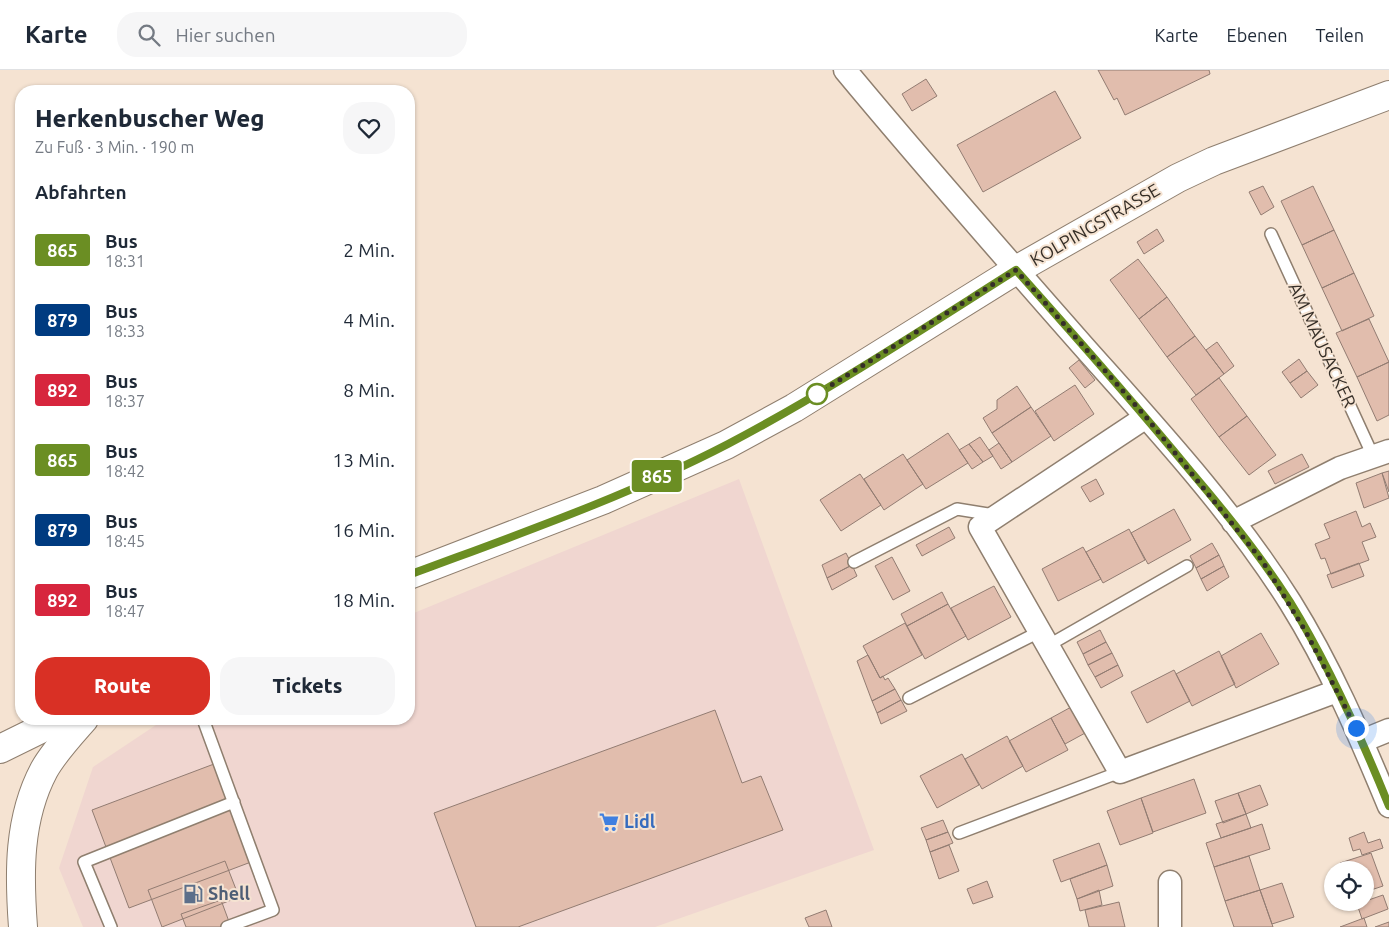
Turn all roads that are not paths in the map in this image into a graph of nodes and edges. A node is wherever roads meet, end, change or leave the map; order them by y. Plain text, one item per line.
1 (845, 70) edge
2 (1389, 95) edge
3 (1271, 234) dead end
4 (1016, 270) junction
5 (1146, 417) junction
6 (1381, 454) edge
7 (997, 515) junction
8 (1233, 522) junction
9 (854, 562) dead end
10 (1187, 566) dead end
11 (415, 573) edge
12 (1045, 638) junction
13 (1336, 691) junction
14 (909, 698) dead end
15 (49, 725) edge
16 (79, 725) edge
17 (205, 725) edge
18 (1389, 730) edge
19 (1362, 740) junction
20 (0, 749) edge
21 (1120, 772) junction
22 (234, 802) junction
23 (1389, 806) edge
24 (959, 833) dead end
25 (1170, 882) dead end
26 (0, 891) edge
27 (17, 927) edge
28 (23, 927) edge
29 (111, 927) edge
30 (227, 927) edge
31 (1170, 927) edge

1 - 4 street
2 - 4 street, KOLPINGSTRASSE
3 - 6 lane, AM MAUSACKER
4 - 5 street
4 - 11 street, KOLPINGSTRASSE
5 - 7 street
5 - 8 street
6 - 8 street, AM MAUSACKER
7 - 9 lane
7 - 12 street
8 - 13 street
10 - 12 lane
12 - 14 lane
12 - 21 street
13 - 19 street
13 - 21 street
15 - 20 street
16 - 28 street
17 - 22 lane
18 - 19 street
19 - 23 street
21 - 24 lane
22 - 29 lane
22 - 30 lane
25 - 31 street
26 - 27 street

